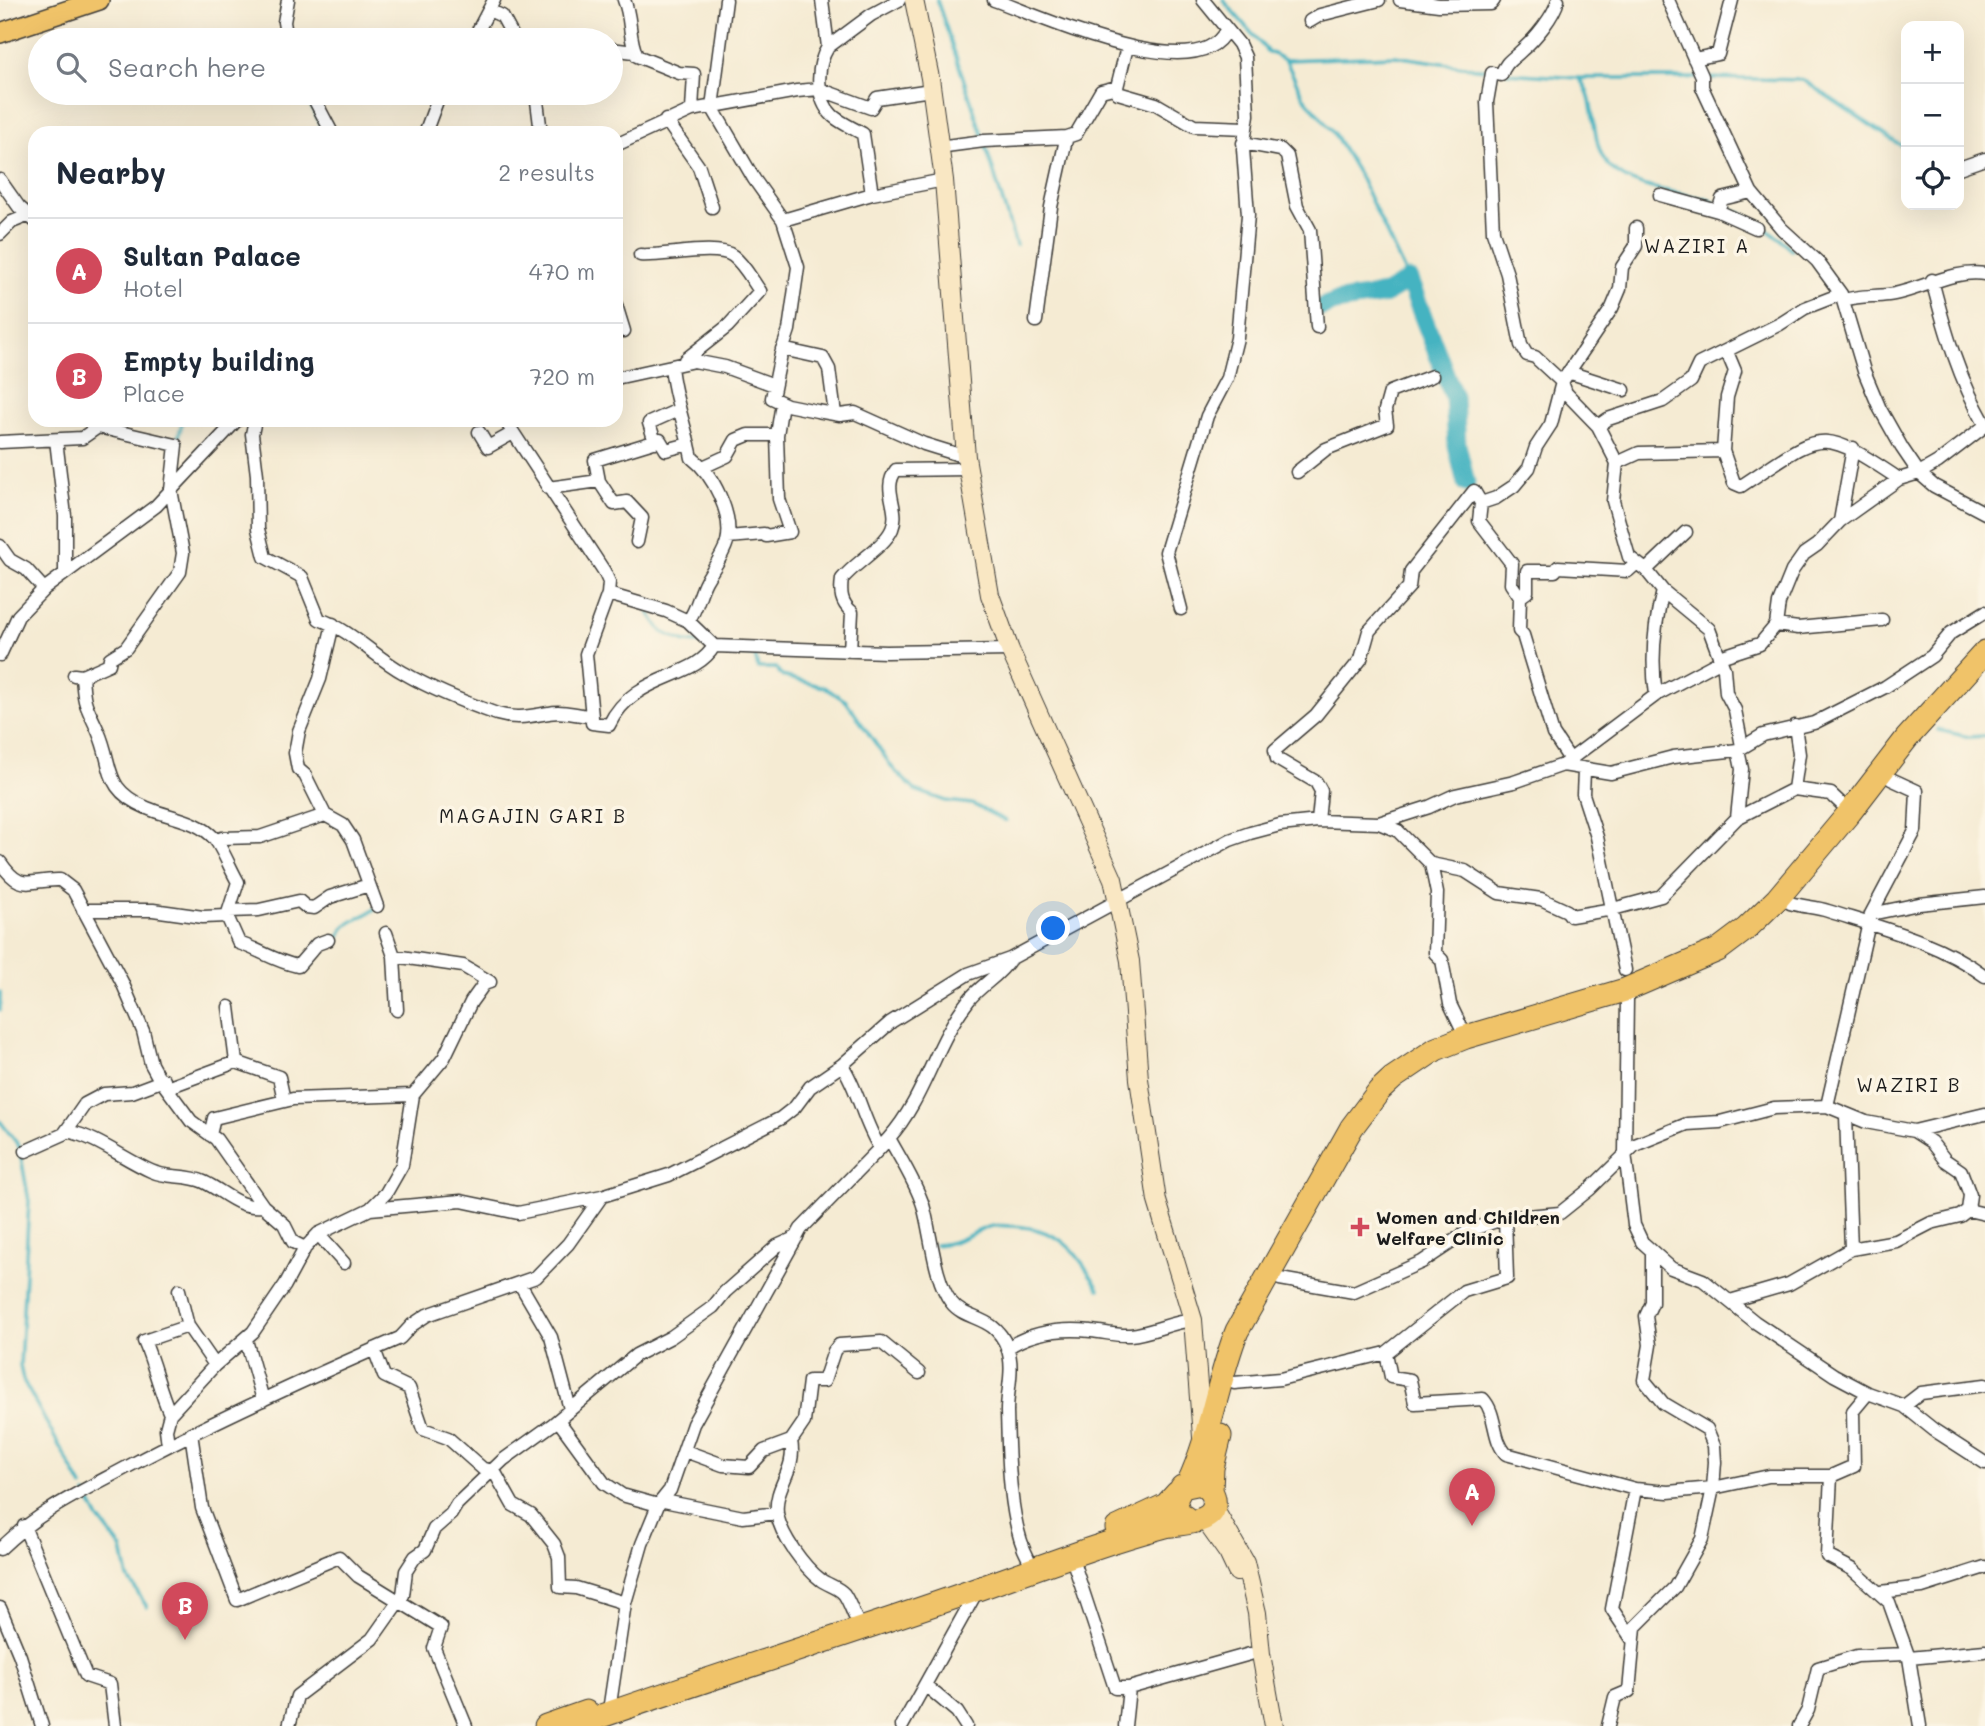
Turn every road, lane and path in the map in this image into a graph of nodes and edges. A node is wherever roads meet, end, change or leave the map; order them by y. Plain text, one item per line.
1 (60, 0) edge
2 (99, 0) edge
3 (288, 0) edge
4 (624, 0) edge
5 (726, 0) edge
6 (822, 0) edge
7 (899, 0) edge
8 (914, 0) edge
9 (994, 0) edge
10 (1203, 0) edge
11 (1379, 0) edge
12 (1400, 0) edge
13 (1494, 0) edge
14 (1558, 0) edge
15 (1668, 0) edge
16 (1732, 0) edge
17 (492, 5) edge
18 (0, 20) edge
19 (1310, 21) dead end
20 (285, 28) edge
21 (480, 28) edge
22 (508, 28) edge
23 (1226, 30) junction
24 (0, 33) edge
25 (828, 47) junction
26 (1127, 47) junction
27 (623, 50) edge
28 (634, 52) junction
29 (1694, 59) junction
30 (1117, 87) junction
31 (820, 89) junction
32 (931, 90) junction
33 (317, 105) edge
34 (436, 105) edge
35 (538, 105) edge
36 (712, 107) junction
37 (692, 110) junction
38 (667, 120) junction
39 (328, 126) edge
40 (428, 126) edge
41 (540, 126) edge
42 (1246, 128) junction
43 (1068, 138) junction
44 (623, 142) edge
45 (1243, 143) junction
46 (938, 147) junction
47 (1985, 159) edge
48 (1964, 166) edge
49 (0, 180) edge
50 (944, 180) junction
51 (1751, 192) junction
52 (872, 194) junction
53 (1660, 195) dead end
54 (1720, 205) junction
55 (712, 207) dead end
56 (28, 215) edge
57 (28, 219) edge
58 (783, 220) junction
59 (1636, 228) dead end
60 (1756, 228) dead end
61 (0, 233) edge
62 (640, 256) dead end
63 (1985, 274) edge
64 (1932, 280) junction
65 (1843, 297) junction
66 (1036, 321) dead end
67 (1317, 327) dead end
68 (623, 328) edge
69 (624, 331) dead end
70 (782, 349) junction
71 (1727, 352) junction
72 (685, 360) junction
73 (671, 366) junction
74 (623, 376) edge
75 (1433, 376) dead end
76 (1565, 377) junction
77 (774, 386) junction
78 (1624, 390) dead end
79 (782, 402) junction
80 (678, 410) junction
81 (835, 414) junction
82 (1985, 425) edge
83 (1598, 426) junction
84 (230, 427) edge
85 (254, 427) edge
86 (510, 427) edge
87 (480, 432) dead end
88 (513, 432) junction
89 (777, 435) junction
90 (56, 440) junction
91 (0, 442) edge
92 (655, 442) junction
93 (689, 444) junction
94 (1853, 448) junction
95 (1723, 452) junction
96 (967, 463) junction
97 (1617, 463) junction
98 (704, 467) junction
99 (1297, 472) dead end
100 (1919, 473) junction
101 (1899, 479) junction
102 (599, 481) junction
103 (551, 487) junction
104 (171, 490) junction
105 (1481, 503) junction
106 (1985, 513) edge
107 (1840, 521) junction
108 (1686, 532) dead end
109 (728, 537) junction
110 (637, 542) dead end
111 (0, 546) edge
112 (1641, 566) junction
113 (65, 573) junction
114 (44, 589) junction
115 (1663, 591) junction
116 (608, 594) junction
117 (1520, 597) junction
118 (1181, 609) dead end
119 (1985, 612) edge
120 (1882, 620) dead end
121 (688, 621) junction
122 (333, 624) junction
123 (1776, 625) junction
124 (715, 646) junction
125 (1010, 650) junction
126 (850, 651) junction
127 (1985, 652) edge
128 (0, 655) edge
129 (1720, 661) junction
130 (1985, 667) edge
131 (1656, 695) junction
132 (592, 717) junction
133 (1795, 726) junction
134 (1740, 748) junction
135 (1566, 762) junction
136 (1584, 771) junction
137 (1891, 779) junction
138 (1794, 789) junction
139 (1850, 812) junction
140 (325, 815) junction
141 (1737, 818) junction
142 (1318, 821) junction
143 (1380, 823) junction
144 (216, 841) junction
145 (0, 862) edge
146 (1432, 864) junction
147 (369, 885) junction
148 (1985, 897) edge
149 (1120, 901) junction
150 (1790, 903) junction
151 (377, 906) dead end
152 (1613, 909) junction
153 (83, 910) junction
154 (228, 914) junction
155 (1871, 918) junction
156 (386, 933) dead end
157 (328, 940) dead end
158 (394, 956) junction
159 (1010, 959) junction
160 (1625, 970) dead end
161 (1985, 976) edge
162 (1627, 998) junction
163 (229, 1007) dead end
164 (397, 1010) dead end
165 (1466, 1037) junction
166 (236, 1062) junction
167 (842, 1065) junction
168 (166, 1084) junction
169 (413, 1095) junction
170 (284, 1100) junction
171 (1827, 1106) junction
172 (1985, 1114) edge
173 (1846, 1116) junction
174 (67, 1130) junction
175 (1914, 1131) junction
176 (210, 1135) junction
177 (884, 1143) junction
178 (26, 1151) dead end
179 (1625, 1153) junction
180 (602, 1196) junction
181 (264, 1206) junction
182 (370, 1209) junction
183 (1968, 1210) junction
184 (1985, 1214) edge
185 (1505, 1218) junction
186 (318, 1234) junction
187 (797, 1237) junction
188 (304, 1248) junction
189 (1851, 1249) junction
190 (1653, 1254) junction
191 (344, 1263) dead end
192 (1280, 1279) junction
193 (520, 1284) junction
194 (179, 1290) dead end
195 (1730, 1301) junction
196 (1194, 1320) junction
197 (188, 1326) junction
198 (246, 1340) junction
199 (1007, 1348) junction
200 (374, 1349) junction
201 (1386, 1353) junction
202 (215, 1365) junction
203 (919, 1373) dead end
204 (1234, 1383) junction
205 (1985, 1385) edge
206 (1868, 1393) junction
207 (263, 1399) junction
208 (1903, 1406) junction
209 (570, 1409) junction
210 (170, 1414) junction
211 (558, 1420) junction
212 (191, 1433) junction
213 (791, 1441) junction
214 (1202, 1444) junction
215 (168, 1445) junction
216 (685, 1451) junction
217 (1985, 1463) edge
218 (494, 1471) junction
219 (1831, 1476) junction
220 (1182, 1488) junction
221 (1713, 1488) junction
222 (1635, 1489) junction
223 (661, 1503) junction
224 (1205, 1510) junction
225 (777, 1513) junction
226 (24, 1526) junction
227 (0, 1549) edge
228 (1070, 1555) junction
229 (1028, 1558) junction
230 (1985, 1567) edge
231 (979, 1588) junction
232 (1881, 1592) junction
233 (625, 1603) junction
234 (0, 1608) edge
235 (856, 1619) junction
236 (1632, 1639) junction
237 (1985, 1651) edge
238 (1250, 1654) junction
239 (1908, 1656) junction
240 (925, 1685) junction
241 (1129, 1688) junction
242 (610, 1704) junction
243 (584, 1724) edge
244 (42, 1726) edge
245 (115, 1726) edge
246 (289, 1726) edge
247 (466, 1726) edge
248 (546, 1726) edge
249 (902, 1726) edge
250 (966, 1726) edge
251 (1125, 1726) edge
252 (1262, 1726) edge
253 (1275, 1726) edge
254 (1608, 1726) edge
255 (1799, 1726) edge
256 (1920, 1726) edge

1 - 18 main road
2 - 24 main road
3 - 20 street
4 - 28 street
5 - 36 street
6 - 25 street
7 - 25 street
8 - 32 street
9 - 26 street
10 - 23 street
11 - 19 street
12 - 13 street
14 - 76 street
15 - 29 street
16 - 29 street
17 - 21 street
17 - 22 street
23 - 26 street
23 - 42 street
25 - 31 street
26 - 30 street
27 - 28 street
28 - 37 street
29 - 51 street
30 - 42 street
30 - 43 street
31 - 32 street
31 - 36 street
31 - 52 street
32 - 46 street
33 - 39 street
34 - 40 street
35 - 41 street
36 - 37 street
36 - 58 street
37 - 38 street
38 - 44 street
38 - 55 street
42 - 45 street
43 - 46 street
43 - 66 street
45 - 67 street
45 - 118 street
46 - 50 street
47 - 48 street
49 - 56 street
50 - 52 street
50 - 96 street
51 - 54 street
51 - 65 street
52 - 58 street
53 - 54 street
54 - 60 street
57 - 61 street
58 - 70 street
59 - 76 street
62 - 72 street
63 - 64 street
64 - 65 street
64 - 82 street
65 - 71 street
65 - 100 street
68 - 69 street
70 - 77 street
70 - 81 street
71 - 83 street
71 - 95 street
72 - 73 street
72 - 77 street
73 - 74 street
73 - 80 street
75 - 99 street
76 - 78 street
76 - 83 street
76 - 105 street
77 - 79 street
79 - 81 street
79 - 89 street
80 - 92 street
80 - 93 street
81 - 96 street
82 - 100 street
83 - 97 street
84 - 104 street
85 - 122 street
86 - 88 street
87 - 88 street
88 - 103 street
89 - 98 street
89 - 109 street
90 - 91 street
90 - 104 street
90 - 113 street
92 - 93 street
92 - 102 street
93 - 98 street
94 - 95 street
94 - 101 street
94 - 107 street
95 - 97 street
96 - 125 street
96 - 126 street
97 - 112 street
98 - 109 street
100 - 101 street
100 - 106 street
101 - 107 street
102 - 103 street
102 - 110 street
103 - 116 street
104 - 113 street
104 - 144 street
105 - 117 street
105 - 142 street
107 - 123 street
108 - 112 street
109 - 121 street
111 - 114 street
112 - 115 street
112 - 117 street
113 - 114 street
114 - 128 street
115 - 129 street
115 - 131 street
116 - 121 street
116 - 132 street
117 - 135 street
119 - 133 street
120 - 123 street
121 - 124 street
122 - 132 street
122 - 140 street
123 - 129 street
124 - 126 street
124 - 132 street
125 - 126 street
125 - 149 street
127 - 139 highway
129 - 131 street
129 - 134 street
130 - 137 highway
131 - 135 street
133 - 134 street
133 - 138 street
134 - 136 street
134 - 141 street
135 - 136 street
135 - 143 street
136 - 152 street
137 - 150 highway
137 - 155 street
138 - 139 street
138 - 141 street
139 - 165 highway
140 - 144 street
140 - 147 street
141 - 152 street
142 - 143 street
142 - 149 street
143 - 146 street
144 - 154 street
145 - 153 street
146 - 152 street
146 - 165 street
147 - 151 street
147 - 154 street
148 - 155 street
149 - 159 street
149 - 196 street
150 - 155 street
150 - 162 highway
152 - 160 street
153 - 154 street
153 - 168 street
154 - 157 street
155 - 161 street
155 - 171 street
156 - 158 street
158 - 164 street
158 - 169 street
159 - 167 street
159 - 177 street
162 - 179 street
162 - 192 highway
163 - 166 street
165 - 214 highway
166 - 168 street
166 - 170 street
167 - 177 street
167 - 180 street
168 - 174 street
168 - 176 street
169 - 170 street
169 - 182 street
170 - 176 street
171 - 173 street
171 - 179 street
172 - 175 street
173 - 175 street
173 - 189 street
174 - 178 street
174 - 181 street
175 - 183 street
176 - 181 street
177 - 187 street
177 - 199 street
179 - 185 street
179 - 190 street
180 - 182 street
180 - 193 street
181 - 188 street
182 - 186 street
183 - 184 street
183 - 189 street
185 - 192 street
185 - 201 street
186 - 188 street
186 - 191 street
187 - 209 street
187 - 216 street
188 - 198 street
189 - 195 street
190 - 195 street
190 - 221 street
192 - 204 highway
193 - 200 street
193 - 209 street
194 - 197 street
195 - 206 street
196 - 199 street
196 - 214 street
197 - 202 street
197 - 210 street
198 - 202 street
198 - 207 street
199 - 229 street
200 - 207 street
200 - 218 street
201 - 204 street
201 - 222 street
202 - 210 street
203 - 213 street
204 - 224 highway
205 - 208 street
206 - 208 street
206 - 219 street
207 - 212 street
208 - 217 street
209 - 211 street
210 - 215 street
211 - 218 street
211 - 223 street
212 - 215 street
212 - 247 street
213 - 216 street
213 - 225 street
214 - 220 highway
215 - 226 street
216 - 223 street
218 - 233 street
218 - 246 street
219 - 221 street
219 - 232 street
220 - 224 highway
220 - 224 highway
220 - 229 highway
221 - 222 street
221 - 236 street
222 - 236 street
223 - 225 street
223 - 233 street
224 - 228 highway
224 - 238 street
224 - 253 street
225 - 235 street
226 - 227 street
226 - 245 street
228 - 231 highway
228 - 241 street
229 - 235 highway
230 - 232 street
231 - 240 street
231 - 243 highway
232 - 239 street
233 - 242 street
234 - 244 street
235 - 242 highway
236 - 254 street
237 - 239 street
238 - 241 street
238 - 252 street
239 - 255 street
239 - 256 street
240 - 249 street
240 - 250 street
241 - 251 street
242 - 248 highway

